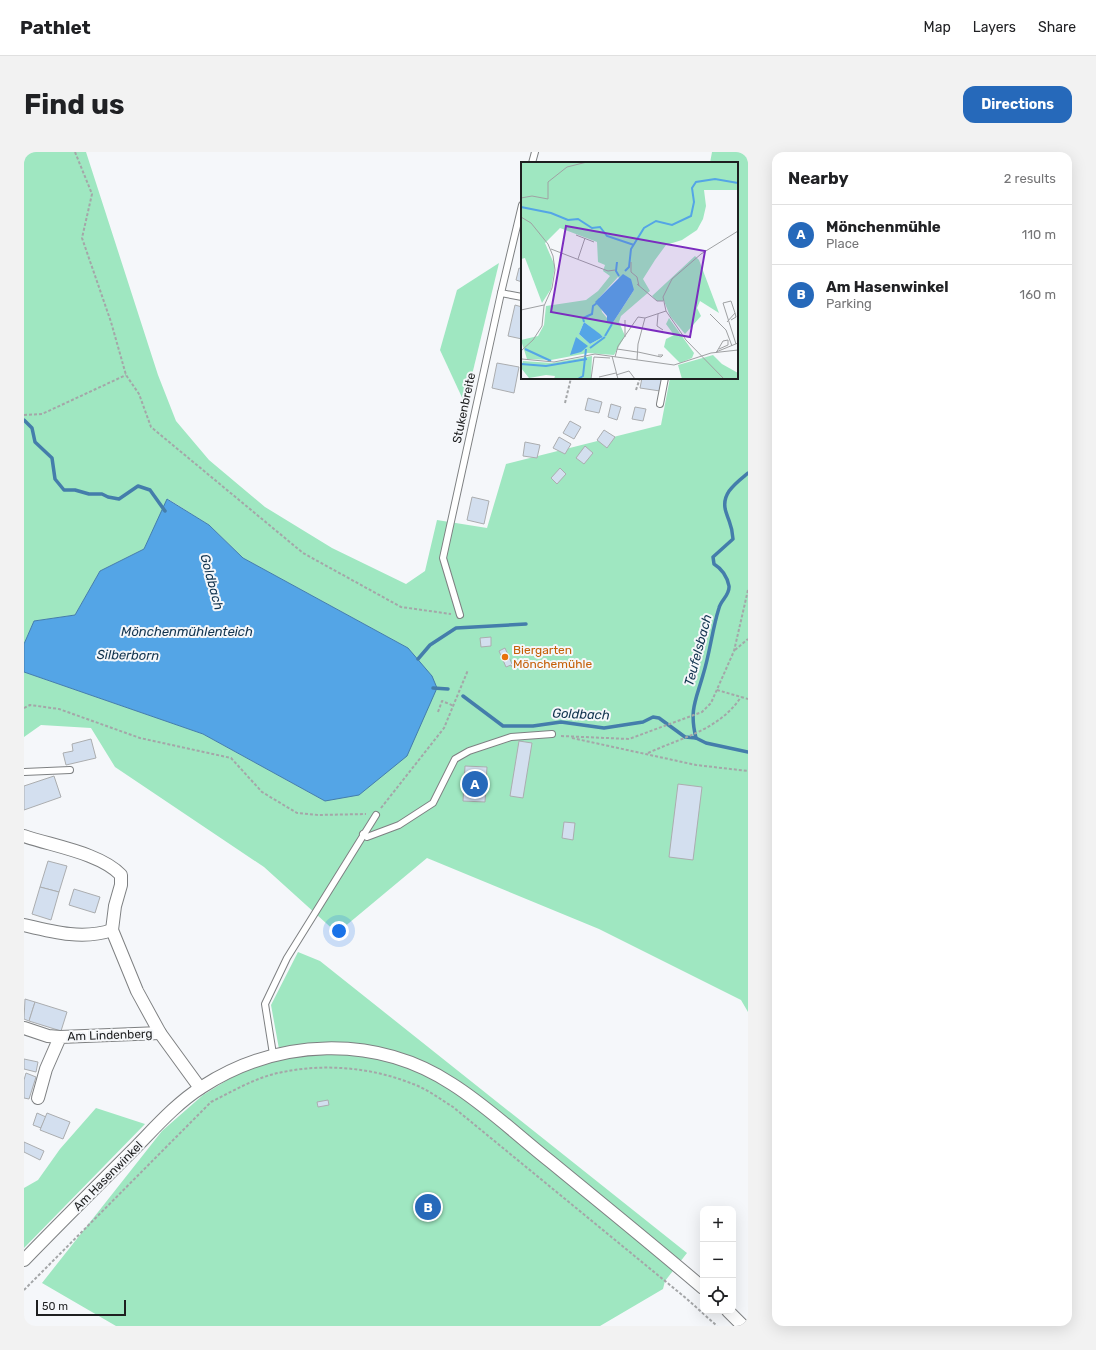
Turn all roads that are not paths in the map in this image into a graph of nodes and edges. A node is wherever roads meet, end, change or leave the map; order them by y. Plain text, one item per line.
1 (535, 152) edge
2 (532, 162) edge
3 (521, 209) edge
4 (501, 293) junction
5 (521, 297) edge
6 (665, 379) edge
7 (660, 404) dead end
8 (460, 615) road end
9 (552, 734) dead end
10 (70, 770) dead end
11 (24, 772) edge
12 (376, 815) road end
13 (363, 834) junction
14 (24, 836) edge
15 (24, 925) edge
16 (112, 930) junction
17 (24, 1028) edge
18 (160, 1033) junction
19 (60, 1037) junction
20 (273, 1054) junction
21 (200, 1088) junction
22 (38, 1098) dead end
23 (24, 1260) edge
24 (700, 1286) edge
25 (731, 1314) edge
26 (743, 1326) edge

1 - 2 lane
3 - 4 lane, Stukenbreite
4 - 5 lane
4 - 8 lane, Stukenbreite
6 - 7 lane
9 - 13 lane
10 - 11 lane
12 - 13 lane
13 - 20 lane
14 - 16 street, Am Lindenberg
15 - 16 street
16 - 18 street, Am Lindenberg
17 - 19 street, Am Lindenberg
18 - 19 street, Am Lindenberg
18 - 21 street, Am Lindenberg
19 - 22 street, Am Lindenberg
20 - 21 street, Am Hasenwinkel
20 - 24 street, Am Hasenwinkel
21 - 23 street, Am Hasenwinkel
25 - 26 street

